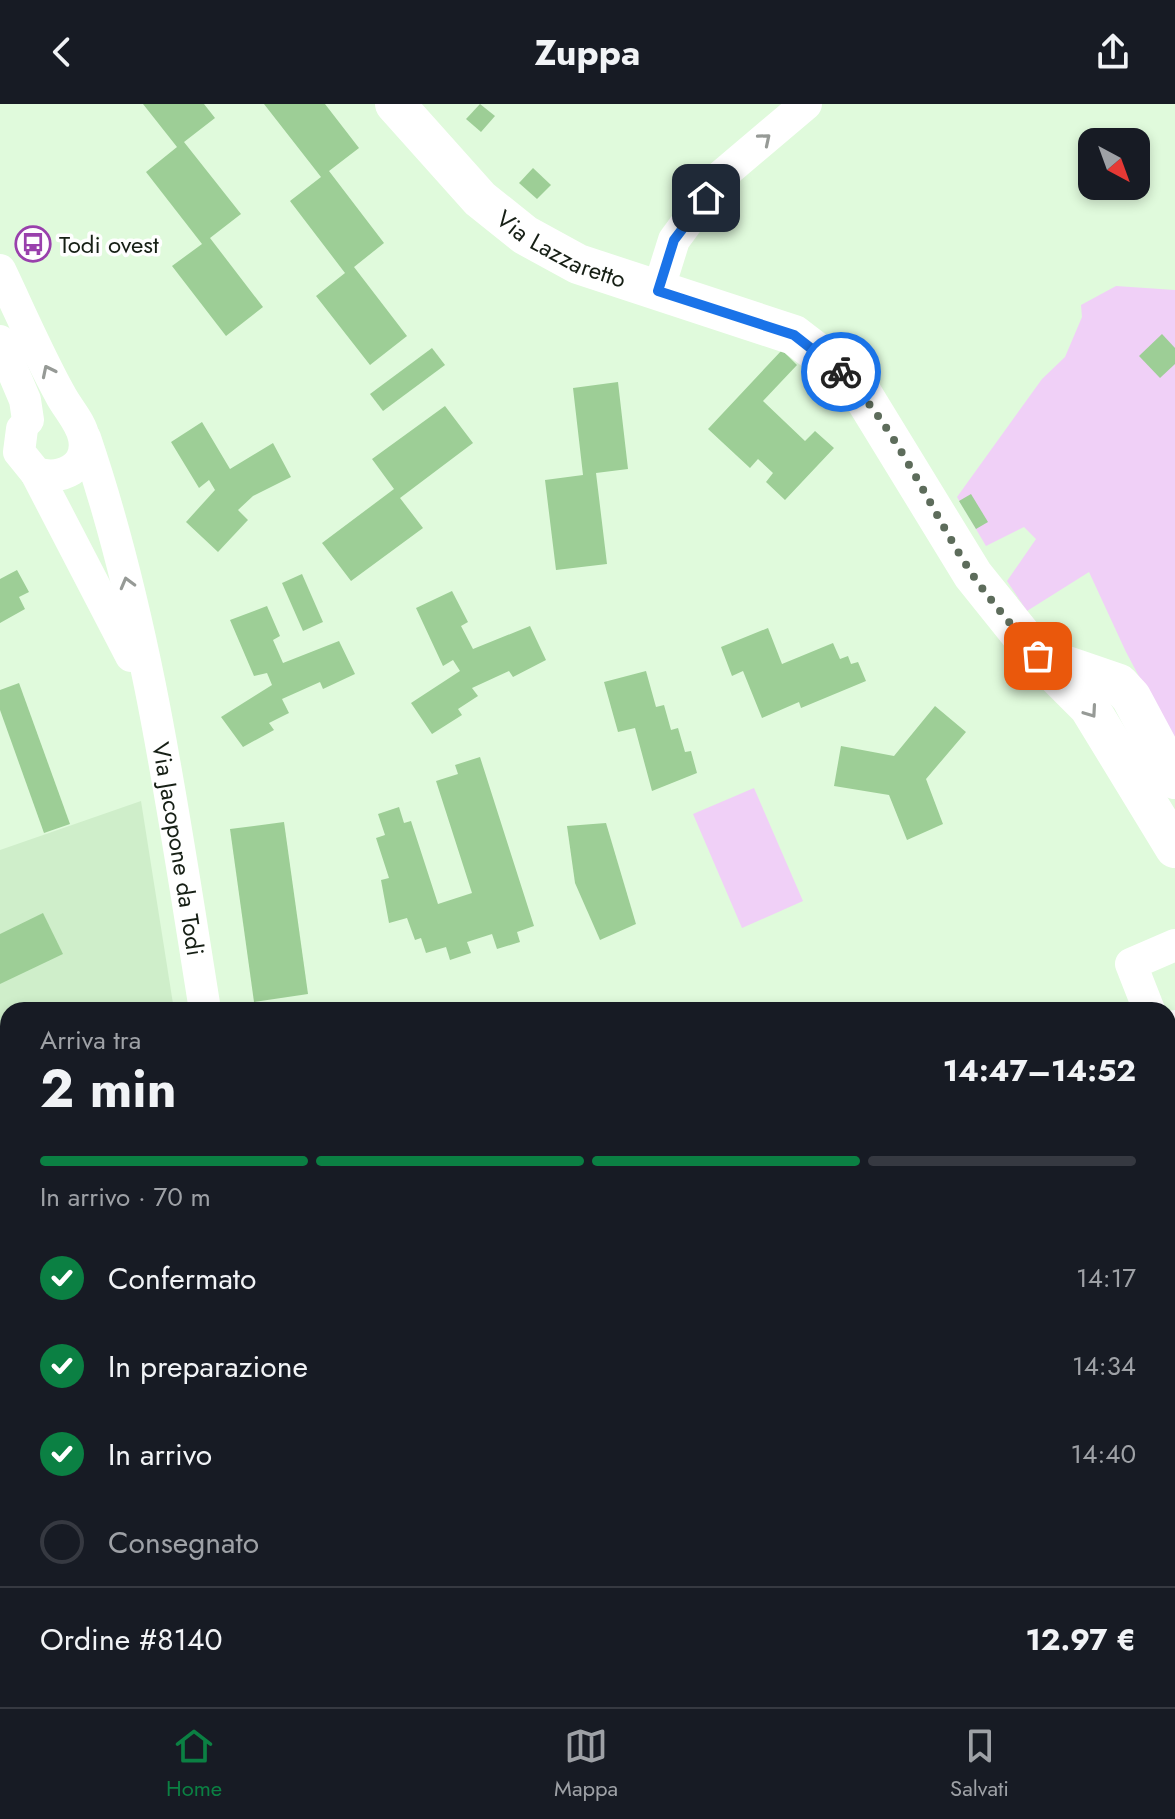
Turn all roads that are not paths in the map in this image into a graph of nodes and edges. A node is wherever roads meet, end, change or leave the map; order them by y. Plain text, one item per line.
1 (395, 104) edge
2 (806, 104) edge
3 (0, 270) edge
4 (658, 291) junction
5 (0, 341) edge
6 (80, 430) junction
7 (17, 432) edge
8 (21, 471) edge
9 (1038, 656) junction
10 (148, 687) junction
11 (1175, 779) edge
12 (1175, 848) edge
13 (1175, 945) edge
14 (204, 1002) edge
15 (1146, 1002) edge

1 - 4 street, Via Lazzaretto
4 -> 2 street
6 -> 3 street
4 - 9 street, Via Lazzaretto
5 - 7 street
6 - 7 street
6 - 8 street
10 -> 6 street
7 - 8 street
8 - 10 street
9 - 11 street
9 -> 12 street, Via Lazzaretto
10 - 14 street, Via Jacopone da Todi
13 - 15 street

